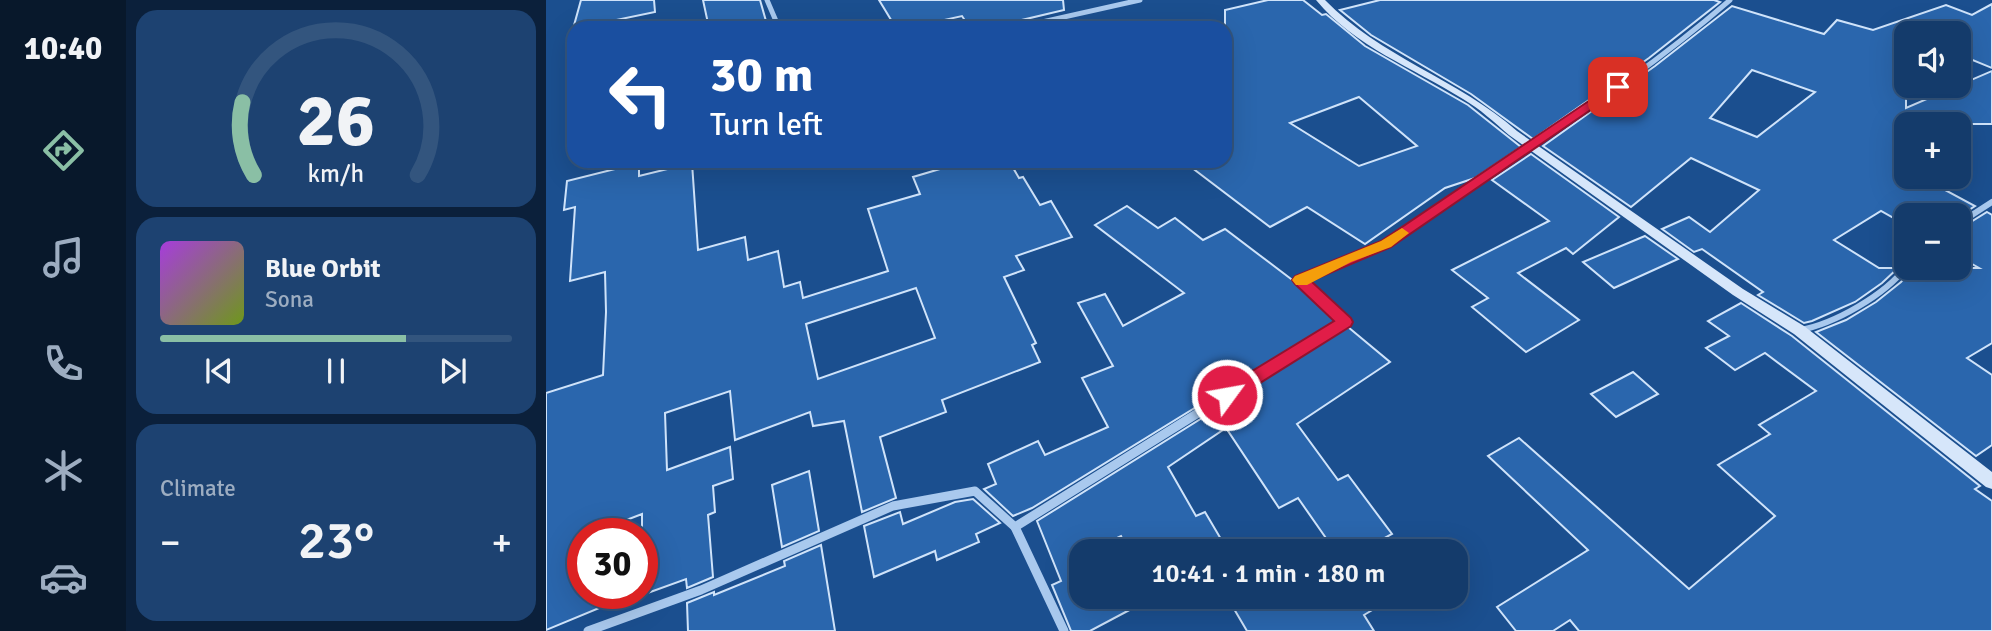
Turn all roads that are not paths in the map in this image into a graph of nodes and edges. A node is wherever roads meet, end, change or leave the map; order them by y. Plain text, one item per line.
1 (767, 0) edge
2 (1140, 0) edge
3 (1320, 0) edge
4 (1730, 0) edge
5 (776, 21) edge
6 (1046, 21) edge
7 (1533, 146) junction
8 (1992, 202) edge
9 (1971, 216) edge
10 (1896, 280) edge
11 (1799, 330) junction
12 (1992, 482) edge
13 (1015, 527) junction
14 (588, 631) edge
15 (1064, 631) edge

1 - 5 street
2 - 6 street
3 - 7 street
4 - 7 street
7 - 11 street
7 - 13 street
8 - 9 street
10 - 11 street
11 - 12 street
13 - 14 street
13 - 15 street

